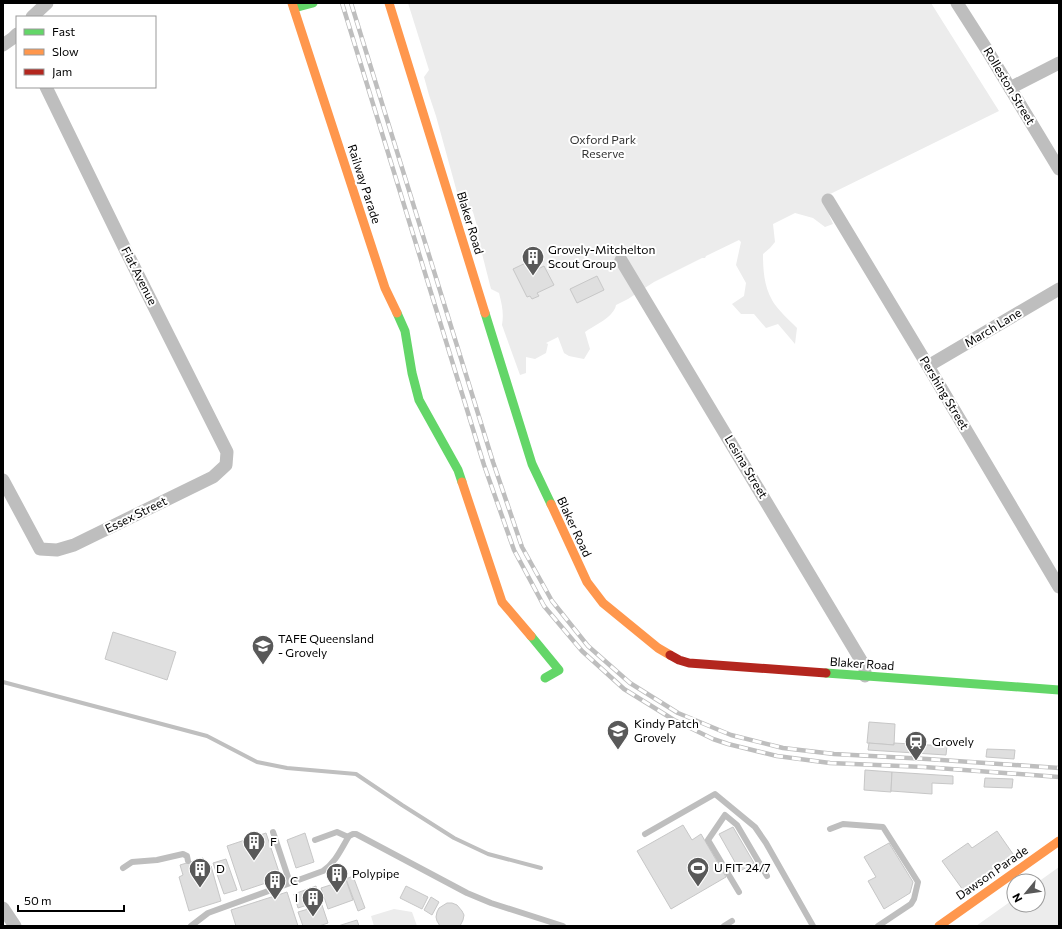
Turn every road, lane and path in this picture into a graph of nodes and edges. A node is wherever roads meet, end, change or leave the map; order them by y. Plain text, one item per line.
1 (47, 3) edge
2 (313, 3) edge
3 (389, 3) edge
4 (957, 3) edge
5 (293, 6) edge
6 (33, 16) edge
7 (1059, 63) edge
8 (46, 88) edge
9 (1010, 88) junction
10 (1059, 169) edge
11 (828, 200) dead end
12 (621, 260) dead end
13 (1059, 289) edge
14 (928, 366) junction
15 (226, 465) joint
16 (4, 483) edge
17 (1059, 587) edge
18 (866, 676) junction
19 (545, 678) dead end
20 (1059, 690) edge
21 (830, 829) dead end
22 (273, 832) dead end
23 (645, 834) dead end
24 (348, 837) junction
25 (315, 840) dead end
26 (1059, 841) edge
27 (188, 861) dead end
28 (123, 868) dead end
29 (767, 876) dead end
30 (290, 883) junction
31 (739, 892) dead end
32 (3, 908) edge
33 (732, 921) dead end
34 (15, 926) edge
35 (191, 926) edge
36 (563, 926) edge
37 (724, 926) edge
38 (813, 926) edge
39 (878, 926) edge
40 (939, 926) edge

1 - 6 street
2 - 5 street
3 - 18 street, Blaker Road
4 - 9 street, Rolleston Street
5 - 19 street, Railway Parade
7 - 9 street
8 - 15 street, Fiat Avenue
9 - 10 street, Rolleston Street
11 - 14 street, Pershing Street
12 - 18 street, Lesina Street
13 - 14 street, March Lane
14 - 17 street, Pershing Street
15 - 16 street, Essex Street
18 - 20 street, Blaker Road
21 - 39 lane
22 - 30 lane
23 - 38 lane
24 - 25 lane
24 - 30 lane
24 - 36 lane
26 - 40 street, Dawson Parade
27 - 28 lane
29 - 31 lane
30 - 35 lane
32 - 34 street
33 - 37 lane

